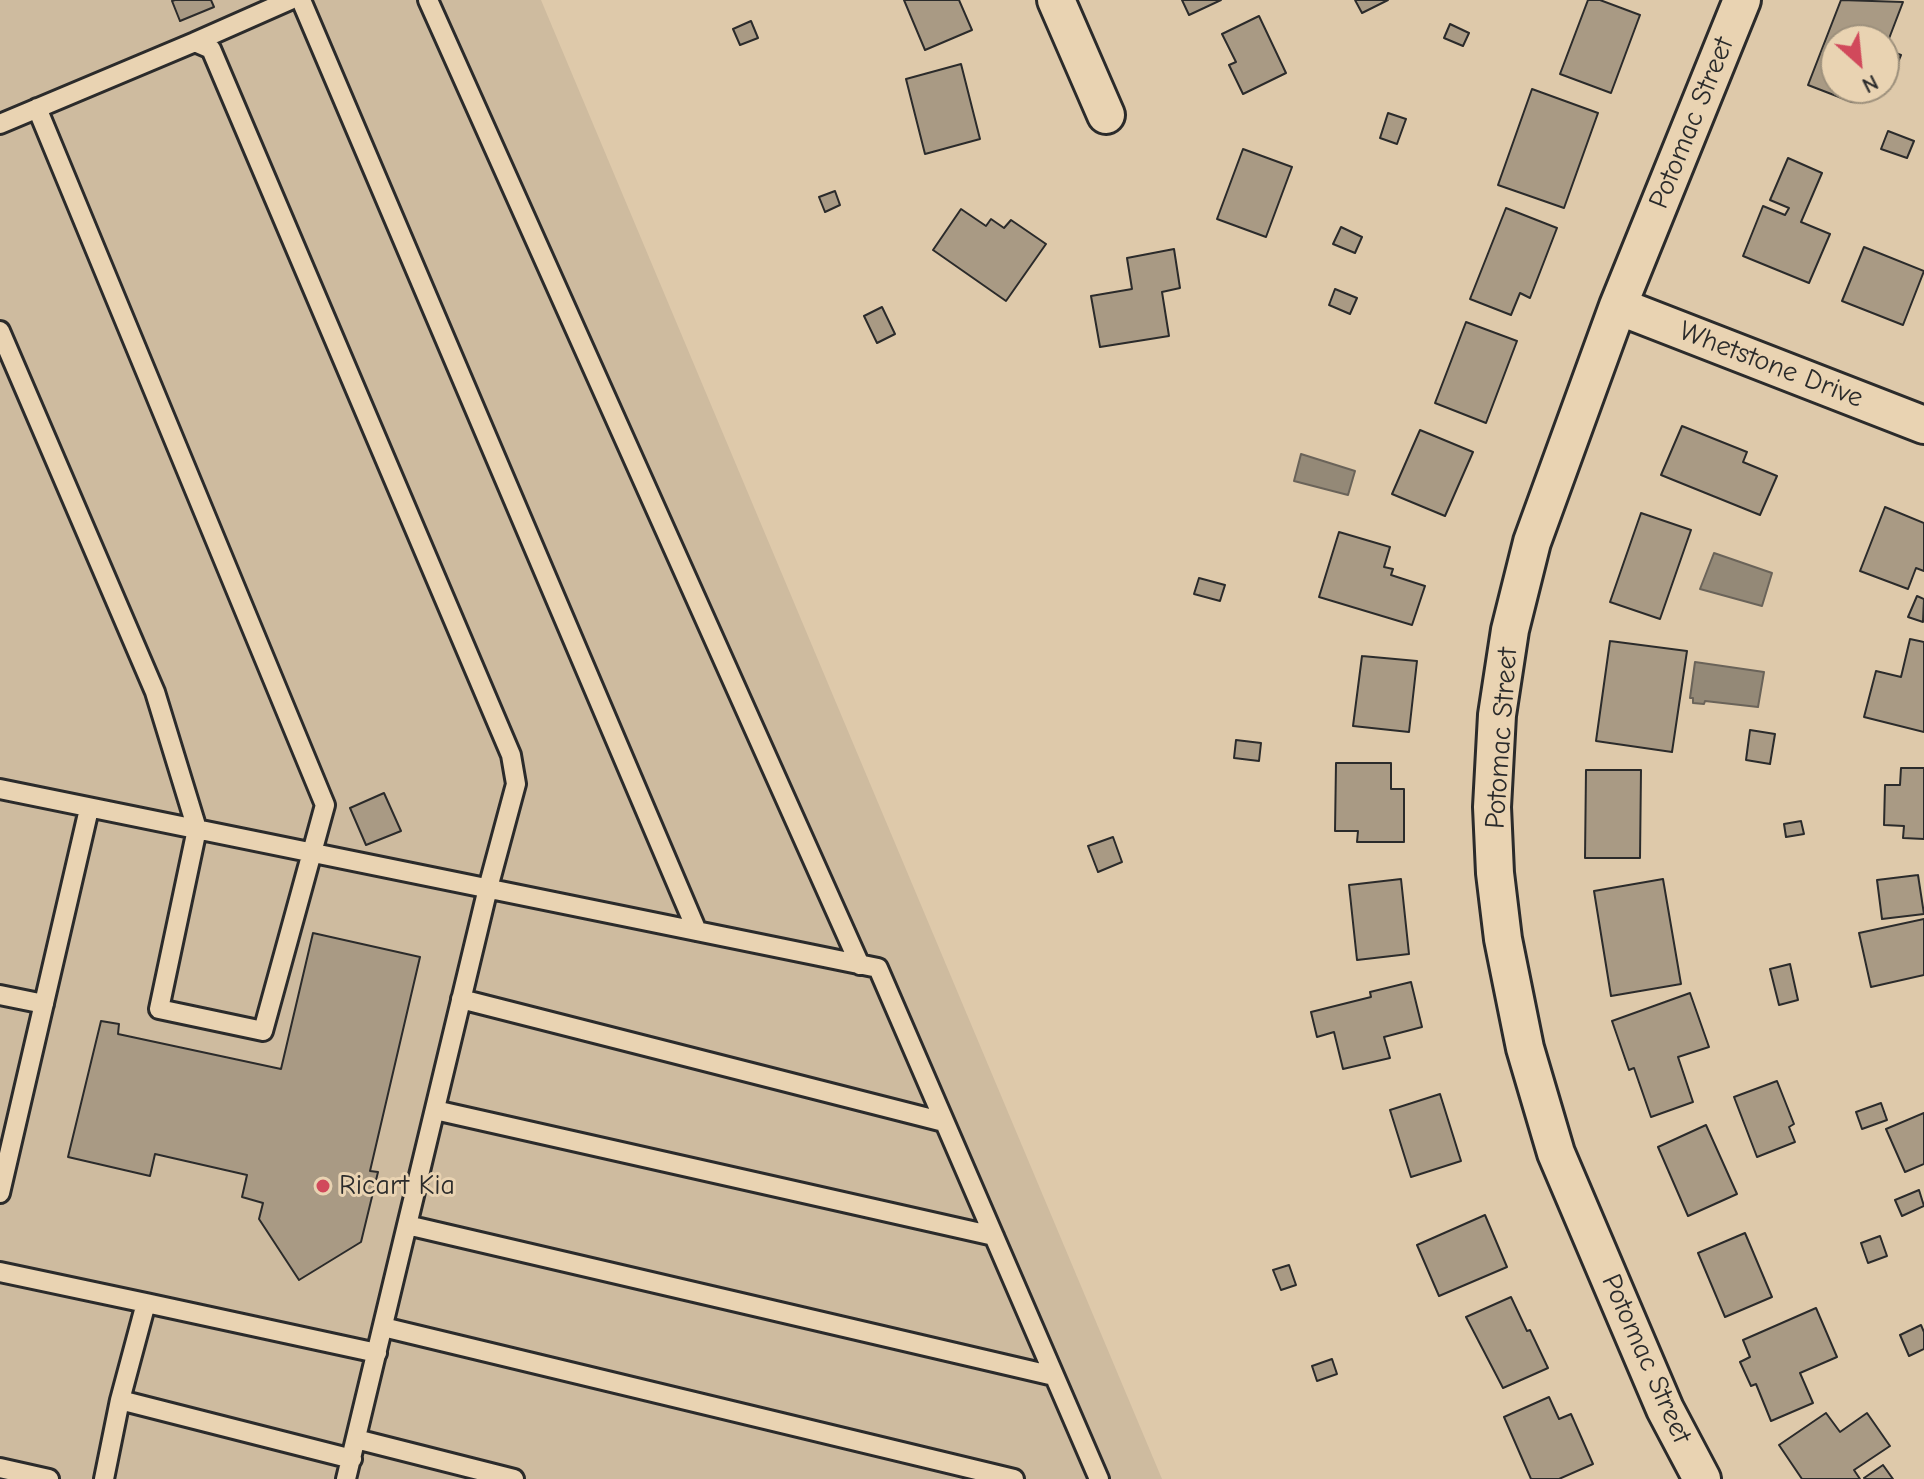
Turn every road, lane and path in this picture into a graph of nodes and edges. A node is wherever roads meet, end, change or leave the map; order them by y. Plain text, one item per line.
1 (290, 0) edge
2 (301, 0) edge
3 (428, 0) edge
4 (1056, 0) edge
5 (1742, 0) edge
6 (195, 42) junction
7 (37, 108) junction
8 (1106, 115) dead end
9 (0, 124) edge
10 (1618, 306) junction
11 (0, 331) edge
12 (1924, 425) edge
13 (0, 789) edge
14 (89, 809) junction
15 (197, 829) junction
16 (313, 854) junction
17 (488, 888) junction
18 (697, 931) junction
19 (860, 965) junction
20 (0, 995) edge
21 (461, 999) junction
22 (44, 1004) junction
23 (435, 1110) junction
24 (944, 1122) junction
25 (0, 1193) edge
26 (407, 1225) junction
27 (994, 1236) junction
28 (0, 1272) edge
29 (146, 1303) junction
30 (383, 1327) junction
31 (377, 1353) junction
32 (1054, 1376) junction
33 (120, 1400) junction
34 (356, 1439) junction
35 (352, 1459) junction
36 (0, 1468) edge
37 (49, 1479) edge
38 (104, 1479) edge
39 (346, 1479) edge
40 (514, 1479) edge
41 (1014, 1479) edge
42 (1099, 1479) edge
43 (1702, 1479) edge

1 - 6 lane
2 - 18 lane
3 - 19 lane
4 - 8 street
5 - 10 street, Potomac Street
6 - 7 lane
6 - 17 lane
7 - 9 lane
7 - 16 lane
10 - 12 street, Whetstone Drive
10 - 43 street, Potomac Street
11 - 15 lane
13 - 14 lane
14 - 15 lane
14 - 22 lane
15 - 16 lane
15 - 16 lane
16 - 17 lane
17 - 18 lane
17 - 21 lane
18 - 19 lane
19 - 24 lane
20 - 22 lane
21 - 23 lane
21 - 24 lane
22 - 25 lane
23 - 26 lane
23 - 27 lane
24 - 27 lane
26 - 30 lane
26 - 32 lane
27 - 32 lane
28 - 29 lane
29 - 31 lane
29 - 33 lane
30 - 31 lane
30 - 41 lane
31 - 34 lane
32 - 42 lane
33 - 35 lane
33 - 38 lane
34 - 35 lane
34 - 40 lane
35 - 39 lane
36 - 37 lane

